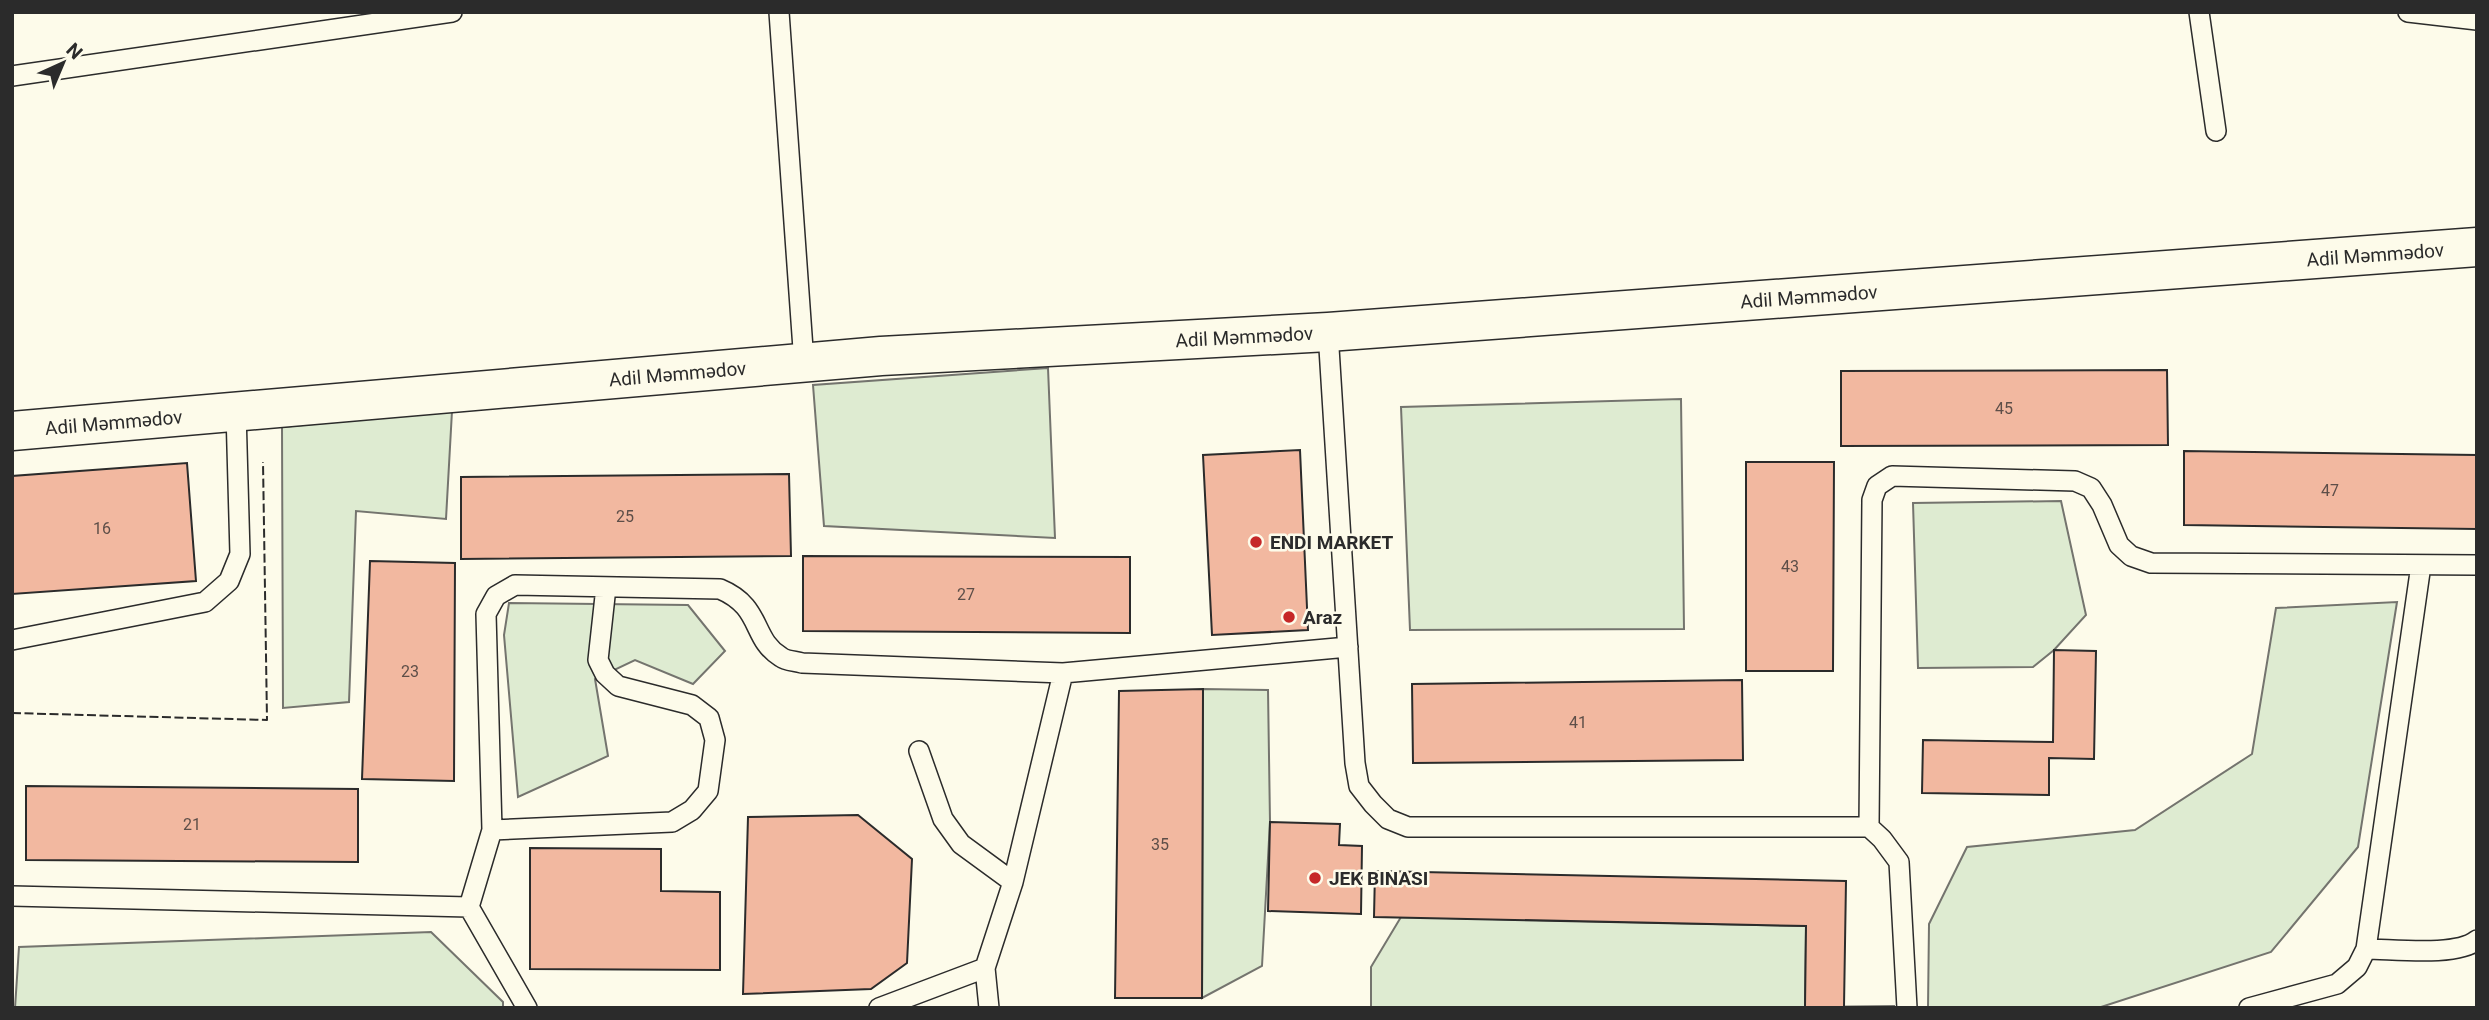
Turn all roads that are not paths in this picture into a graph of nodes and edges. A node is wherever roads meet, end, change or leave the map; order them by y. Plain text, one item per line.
1 (452, 12) edge
2 (779, 12) edge
3 (2199, 12) edge
4 (2408, 12) edge
5 (2452, 15) edge
6 (2477, 20) edge
7 (12, 76) edge
8 (2216, 131) dead end
9 (2477, 247) edge
10 (1328, 332) junction
11 (804, 363) junction
12 (236, 412) junction
13 (12, 430) edge
14 (2421, 565) junction
15 (2477, 565) edge
16 (606, 587) junction
17 (12, 640) edge
18 (1348, 647) junction
19 (1063, 673) junction
20 (919, 751) dead end
21 (1869, 827) junction
22 (492, 830) junction
23 (1013, 882) junction
24 (12, 896) edge
25 (468, 907) junction
26 (2477, 940) edge
27 (2366, 949) junction
28 (985, 968) junction
29 (527, 1008) edge
30 (879, 1008) edge
31 (989, 1008) edge
32 (1907, 1008) edge
33 (2249, 1008) edge

1 - 7 lane
2 - 11 lane
3 - 8 lane
4 - 5 lane
5 - 6 lane
9 - 10 street, Adil Məmmədov
10 - 11 street, Adil Məmmədov
10 - 18 lane
11 - 12 street, Adil Məmmədov
12 - 13 street, Adil Məmmədov
12 - 17 lane
14 - 15 lane
14 - 21 lane
14 - 27 lane
16 - 19 lane
16 - 22 lane
16 - 22 lane
18 - 19 lane
18 - 21 lane
19 - 23 lane
20 - 23 lane
21 - 32 lane
22 - 25 lane
23 - 28 lane
24 - 25 lane
25 - 29 lane
26 - 27 lane
27 - 33 lane
28 - 30 lane
28 - 31 lane

